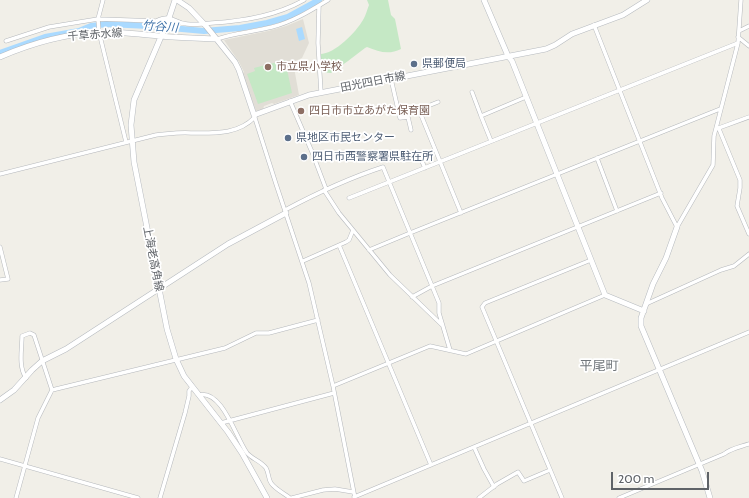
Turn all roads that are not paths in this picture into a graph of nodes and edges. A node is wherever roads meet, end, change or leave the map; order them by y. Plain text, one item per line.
1 (103, 0) edge
2 (176, 0) edge
3 (304, 0) edge
4 (328, 0) edge
5 (484, 0) edge
6 (647, 0) edge
7 (741, 0) edge
8 (319, 6) junction
9 (98, 19) junction
10 (169, 19) junction
11 (205, 25) junction
12 (594, 25) junction
13 (749, 26) edge
14 (99, 31) junction
15 (739, 31) junction
16 (162, 35) junction
17 (216, 38) junction
18 (738, 38) junction
19 (6, 41) dead end
20 (738, 43) junction
21 (749, 46) edge
22 (508, 56) junction
23 (0, 57) edge
24 (391, 78) junction
25 (620, 90) junction
26 (321, 92) junction
27 (472, 92) dead end
28 (526, 97) junction
29 (290, 101) junction
30 (438, 102) dead end
31 (720, 109) junction
32 (419, 110) junction
33 (255, 116) junction
34 (481, 116) junction
35 (408, 117) junction
36 (749, 117) edge
37 (537, 124) junction
38 (717, 129) junction
39 (411, 130) dead end
40 (640, 141) junction
41 (129, 142) junction
42 (491, 142) junction
43 (419, 155) dead end
44 (597, 158) junction
45 (441, 162) junction
46 (425, 168) junction
47 (0, 174) edge
48 (557, 175) junction
49 (390, 182) junction
50 (325, 189) junction
51 (661, 193) junction
52 (349, 198) dead end
53 (285, 211) junction
54 (617, 211) junction
55 (461, 213) junction
56 (677, 226) junction
57 (578, 227) junction
58 (353, 230) junction
59 (749, 232) edge
60 (410, 233) junction
61 (339, 245) junction
62 (0, 247) edge
63 (369, 250) junction
64 (749, 254) edge
65 (591, 260) junction
66 (303, 261) junction
67 (0, 280) edge
68 (432, 286) junction
69 (159, 288) junction
70 (605, 295) junction
71 (412, 297) junction
72 (646, 304) junction
73 (644, 311) junction
74 (318, 320) junction
75 (443, 326) junction
76 (749, 332) edge
77 (497, 342) junction
78 (450, 350) junction
79 (176, 359) junction
80 (42, 361) junction
81 (388, 363) junction
82 (659, 370) junction
83 (26, 378) junction
84 (333, 386) junction
85 (192, 387) junction
86 (52, 390) junction
87 (334, 393) junction
88 (199, 395) junction
89 (0, 400) edge
90 (230, 420) junction
91 (221, 423) junction
92 (531, 423) junction
93 (749, 444) edge
94 (474, 447) junction
95 (0, 459) edge
96 (699, 464) junction
97 (431, 465) junction
98 (25, 466) junction
99 (550, 470) junction
100 (494, 487) junction
101 (353, 492) junction
102 (354, 497) edge
103 (16, 498) edge
104 (138, 498) edge
105 (160, 498) edge
106 (267, 498) edge
107 (291, 498) edge
108 (479, 498) edge
109 (562, 498) edge
110 (619, 498) edge
111 (710, 498) edge

1 - 9 street
2 - 10 main road, 上海老高角線
2 - 11 main road
3 - 11 street
4 - 8 street
5 - 22 main road
6 - 12 main road, 田光四日市線
7 - 15 street
8 - 17 street
8 - 26 street
9 - 10 street
9 - 14 street
9 - 19 street
10 - 11 street
10 - 16 main road, 上海老高角線
11 - 17 main road
12 - 22 main road, 田光四日市線
12 - 25 street
13 - 15 street
14 - 16 main road, 千草赤水線
14 - 23 main road, 千草赤水線
14 - 41 street
15 - 18 street
16 - 17 main road, 千草赤水線
16 - 41 main road, 上海老高角線
17 - 33 main road
18 - 20 street
18 - 21 street
20 - 25 street
20 - 31 street
22 - 24 main road, 田光四日市線
22 - 28 main road
24 - 26 main road, 田光四日市線
24 - 35 street
25 - 37 street
25 - 40 street
26 - 29 main road, 田光四日市線
27 - 34 street
28 - 34 street
28 - 37 main road
29 - 33 main road, 田光四日市線
29 - 50 street
30 - 32 street
31 - 38 street
31 - 40 street
32 - 35 street
32 - 45 street
33 - 41 street
33 - 53 street
34 - 42 street
35 - 39 street
36 - 38 street
37 - 42 street
37 - 48 main road
38 - 56 street
38 - 59 street
40 - 44 street
40 - 51 street
41 - 47 street
41 - 69 main road, 上海老高角線
42 - 45 street
43 - 46 street
44 - 48 street
44 - 54 street
45 - 46 street
45 - 55 street
46 - 49 street
48 - 55 street
48 - 57 main road
49 - 50 street
49 - 52 street
49 - 60 street
50 - 53 street
50 - 58 street
51 - 54 street
51 - 56 street
53 - 66 street
53 - 69 main road
54 - 57 street
55 - 60 street
56 - 72 main road
57 - 65 main road
57 - 68 street
58 - 61 street
58 - 63 street
60 - 63 street
60 - 68 street
61 - 66 street
61 - 81 street
62 - 67 street
63 - 71 street
64 - 72 street
65 - 70 main road
65 - 77 street
66 - 74 street
68 - 71 street
68 - 75 street
69 - 79 main road, 上海老高角線
69 - 80 main road
70 - 73 main road
70 - 77 street
71 - 75 street
72 - 73 main road
73 - 82 main road
74 - 79 street
74 - 84 street
75 - 78 street
76 - 82 street
77 - 78 street
77 - 92 street
78 - 81 street
79 - 85 main road, 上海老高角線
79 - 86 street
80 - 83 main road
80 - 83 street
80 - 86 street
81 - 84 street
81 - 97 street
82 - 92 street
82 - 96 main road
83 - 89 main road
84 - 87 street
85 - 88 main road, 上海老高角線
85 - 105 street
86 - 98 street
87 - 90 street
87 - 101 street
88 - 90 street
88 - 91 main road, 上海老高角線
90 - 91 street
90 - 107 street
91 - 106 main road, 上海老高角線
92 - 94 street
92 - 99 street
93 - 96 street
94 - 97 street
94 - 100 street
95 - 98 street
96 - 110 street
96 - 111 main road
97 - 102 street
98 - 103 street
98 - 104 street
99 - 100 street
99 - 109 street
100 - 108 street
101 - 102 street
101 - 107 street

